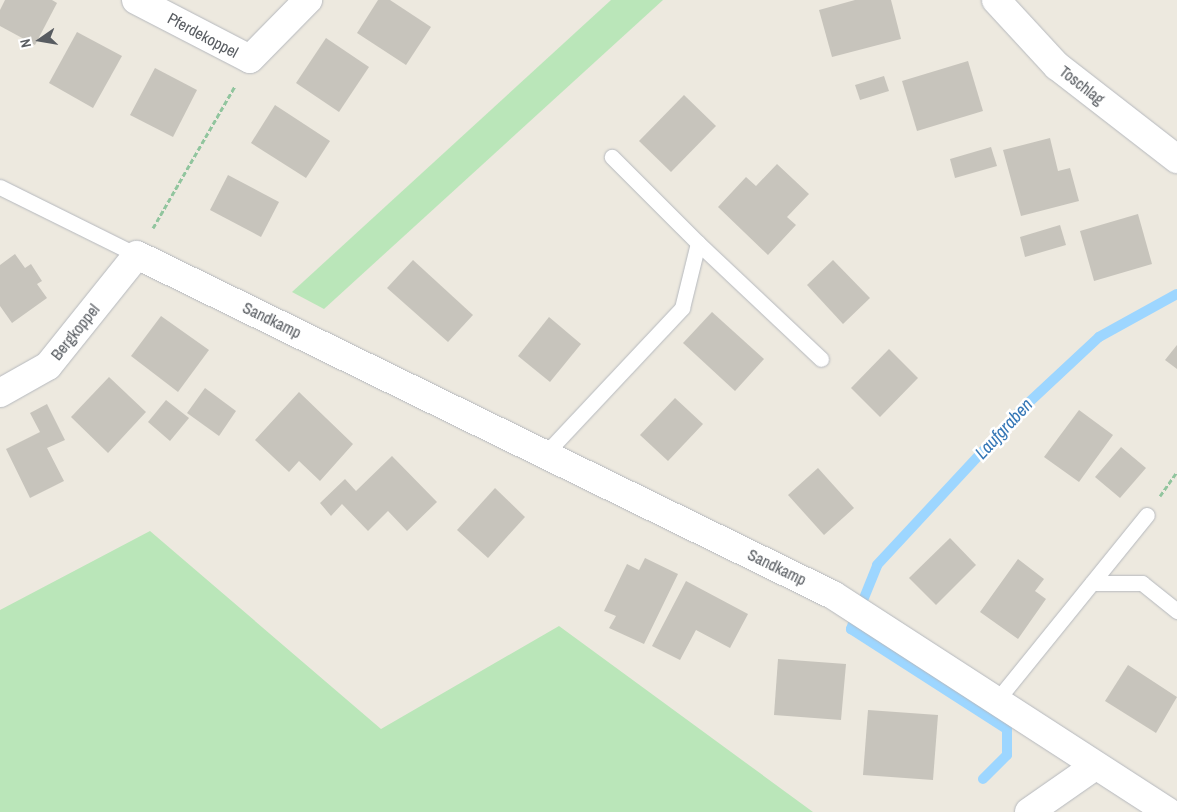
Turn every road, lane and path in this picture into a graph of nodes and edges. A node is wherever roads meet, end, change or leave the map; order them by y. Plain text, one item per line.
1 (136, 0) edge
2 (308, 0) edge
3 (996, 0) edge
4 (250, 59) junction
5 (612, 156) dead end
6 (1177, 159) edge
7 (0, 186) edge
8 (698, 243) junction
9 (137, 255) junction
10 (822, 359) dead end
11 (0, 393) edge
12 (546, 453) junction
13 (1147, 515) dead end
14 (1092, 583) junction
15 (1177, 611) edge
16 (997, 700) junction
17 (1095, 766) junction
18 (1029, 812) edge
19 (1168, 812) edge

1 - 4 street, Pferdekoppel
2 - 4 street, Pferdekoppel
3 - 6 street, Toschlag
4 - 9 path
5 - 8 lane
7 - 9 lane, Sandkamp
8 - 10 lane
8 - 12 lane
9 - 11 street, Bergkoppel
9 - 12 street, Sandkamp
12 - 16 street, Sandkamp
13 - 14 lane
14 - 15 lane
14 - 16 lane
16 - 17 street, Sandkamp
17 - 18 street
17 - 19 street, Sandkamp

